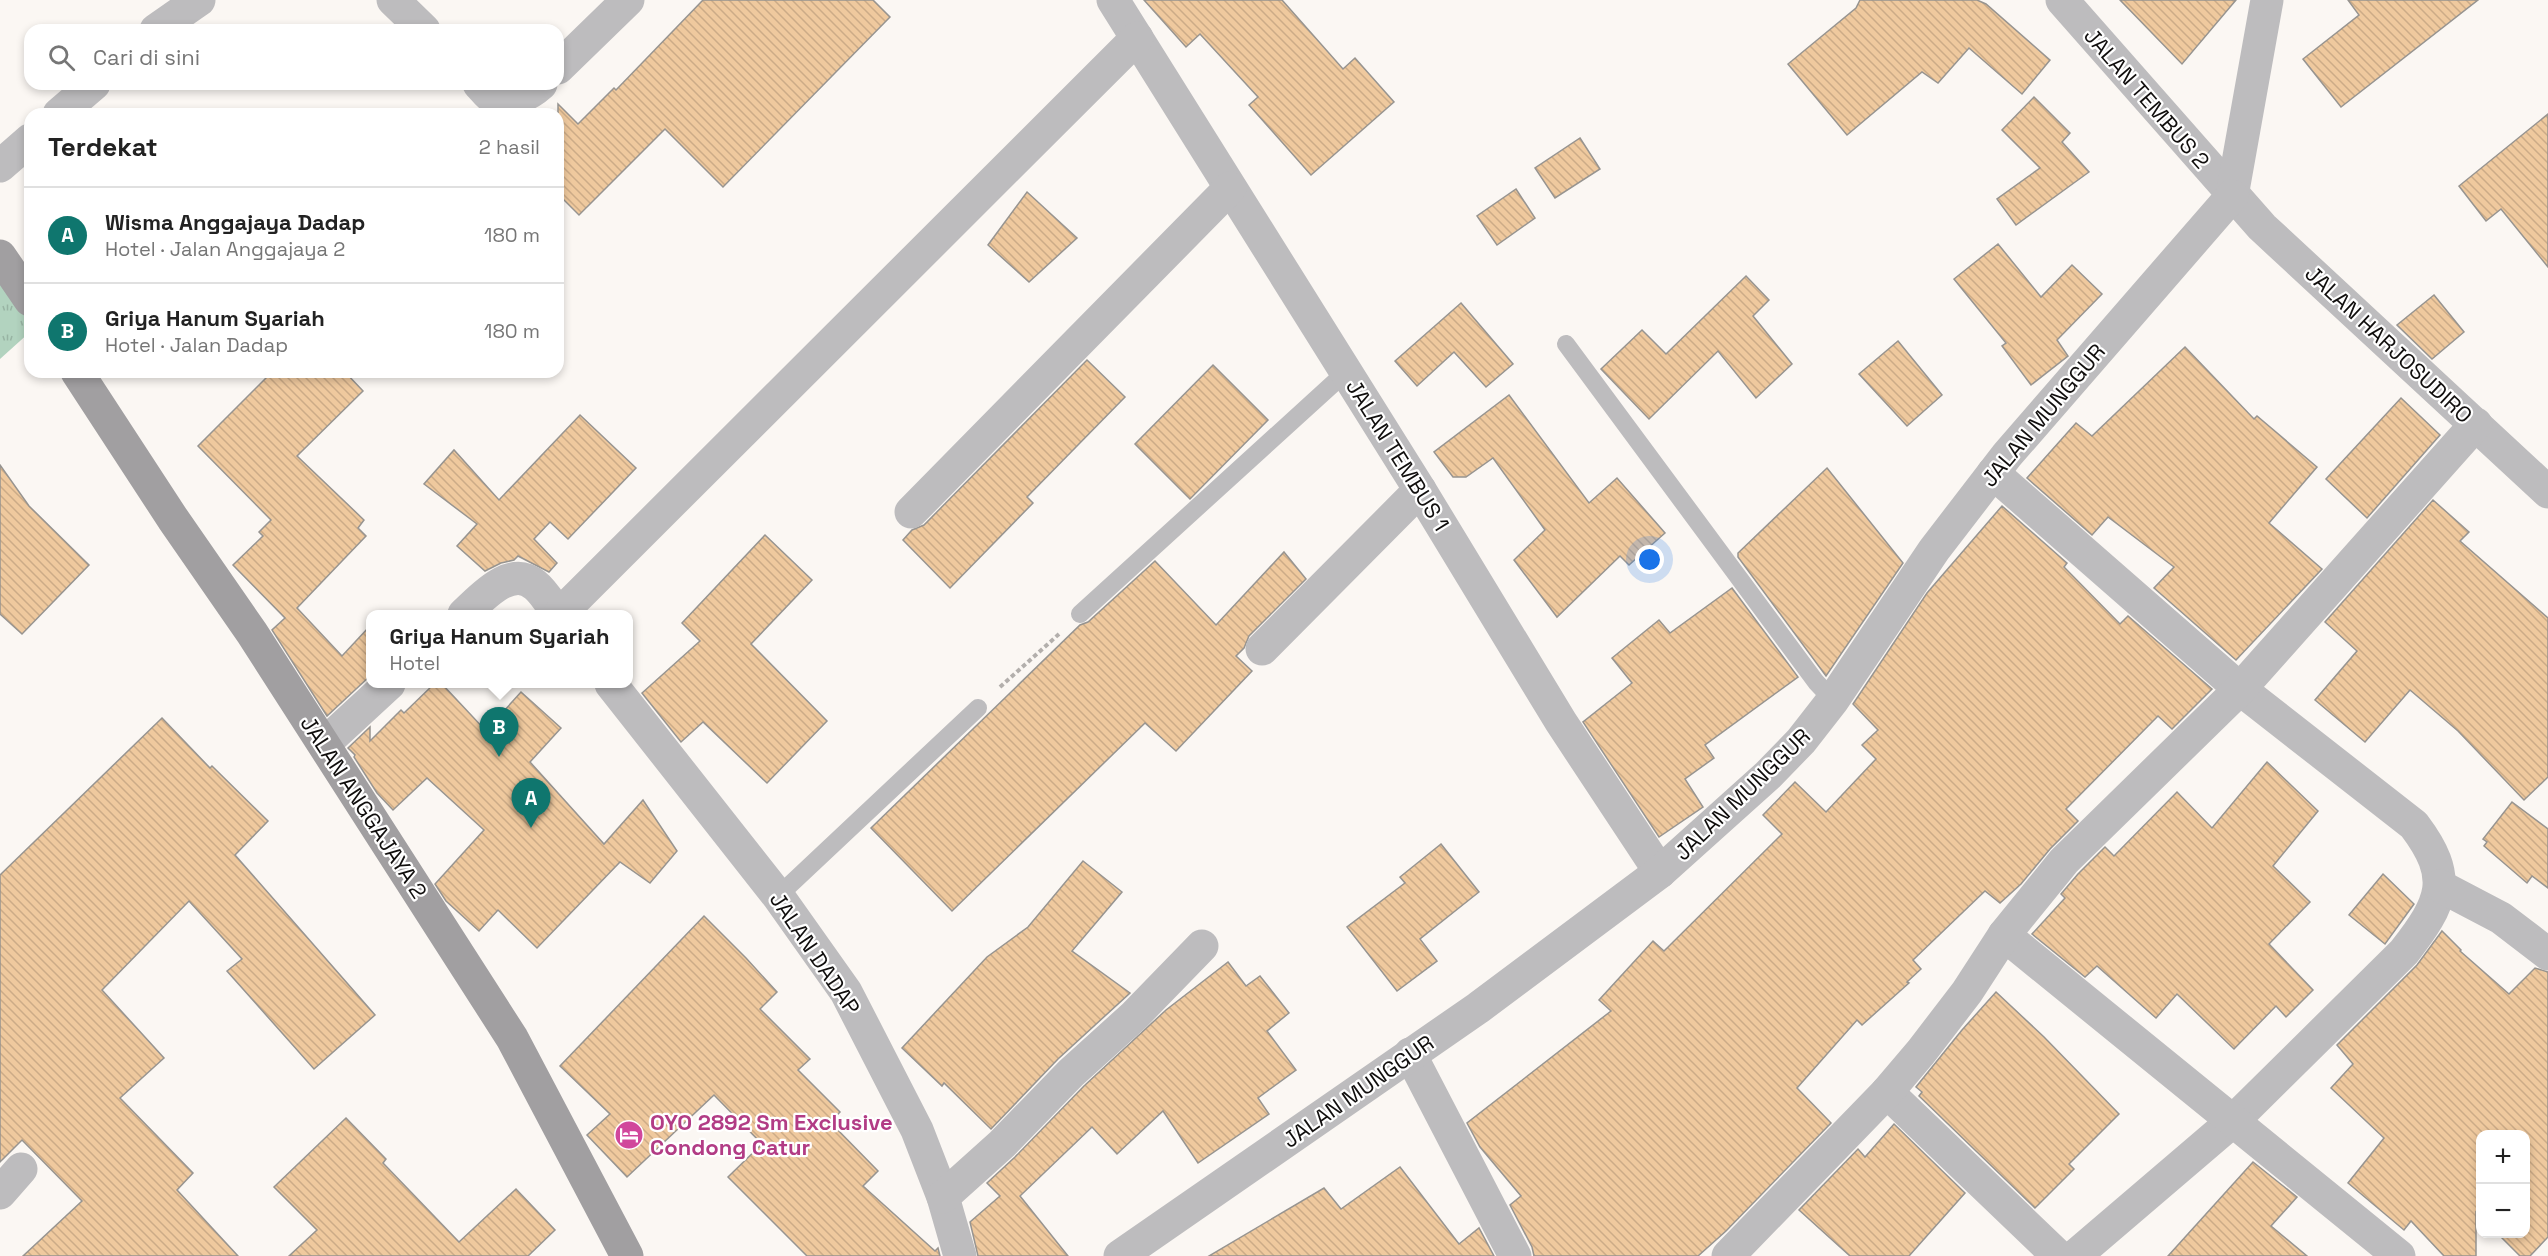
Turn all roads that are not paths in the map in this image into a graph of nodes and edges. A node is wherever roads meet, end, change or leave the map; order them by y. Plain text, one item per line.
1 (199, 0) edge
2 (393, 0) edge
3 (628, 0) edge
4 (1113, 0) edge
5 (2062, 0) edge
6 (2267, 0) edge
7 (165, 24) edge
8 (418, 24) edge
9 (1137, 38) junction
10 (564, 62) edge
11 (87, 90) edge
12 (485, 90) edge
13 (533, 90) edge
14 (66, 108) edge
15 (24, 145) edge
16 (0, 166) edge
17 (1230, 188) junction
18 (2232, 196) junction
19 (0, 256) edge
20 (24, 291) edge
21 (1566, 344) dead end
22 (1347, 371) junction
23 (81, 378) edge
24 (2476, 424) junction
25 (1993, 472) junction
26 (2544, 482) edge
27 (1420, 490) junction
28 (911, 512) dead end
29 (469, 610) edge
30 (555, 610) edge
31 (564, 610) edge
32 (1080, 614) road end
33 (1262, 649) dead end
34 (385, 688) edge
35 (614, 688) edge
36 (2240, 689) junction
37 (1833, 700) junction
38 (978, 708) road end
39 (324, 744) junction
40 (1660, 872) junction
41 (2440, 886) junction
42 (778, 896) junction
43 (2004, 934) junction
44 (1202, 946) dead end
45 (2548, 954) edge
46 (1410, 1054) junction
47 (1887, 1092) junction
48 (2233, 1121) junction
49 (21, 1168) dead end
50 (0, 1193) edge
51 (943, 1197) junction
52 (627, 1256) edge
53 (960, 1256) edge
54 (1120, 1256) edge
55 (1515, 1256) edge
56 (1728, 1256) edge
57 (2058, 1256) edge
58 (2075, 1256) edge
59 (2399, 1256) edge

1 - 7 street
2 - 8 street
3 - 10 street
4 - 9 street, JALAN TEMBUS 1
5 - 18 street, JALAN TEMBUS 2
6 - 18 street
9 - 17 street, JALAN TEMBUS 1
9 - 31 street
11 - 14 street
12 - 13 street
15 - 16 street
17 - 22 street, JALAN TEMBUS 1
17 - 28 street
18 - 24 street, JALAN HARJOSUDIRO
18 - 25 street, JALAN MUNGGUR
19 - 20 street
21 - 37 lane
22 - 27 street, JALAN TEMBUS 1
22 - 32 lane
23 - 39 street, JALAN ANGGAJAYA 2
24 - 26 street, JALAN HARJOSUDIRO
24 - 36 street
25 - 36 street
25 - 37 street, JALAN MUNGGUR
27 - 33 street
27 - 40 street, JALAN TEMBUS 1
29 - 30 street
34 - 39 street
35 - 42 street, JALAN DADAP
36 - 41 street
36 - 43 street
37 - 40 street, JALAN MUNGGUR
38 - 42 lane
39 - 52 street, JALAN ANGGAJAYA 2
40 - 46 street, JALAN MUNGGUR
41 - 45 street
41 - 48 street
42 - 51 street, JALAN DADAP
43 - 47 street
43 - 48 street
44 - 51 street
46 - 54 street, JALAN MUNGGUR
46 - 55 street
47 - 56 street
47 - 57 street
48 - 58 street
48 - 59 street
49 - 50 street
51 - 53 street, JALAN DADAP

